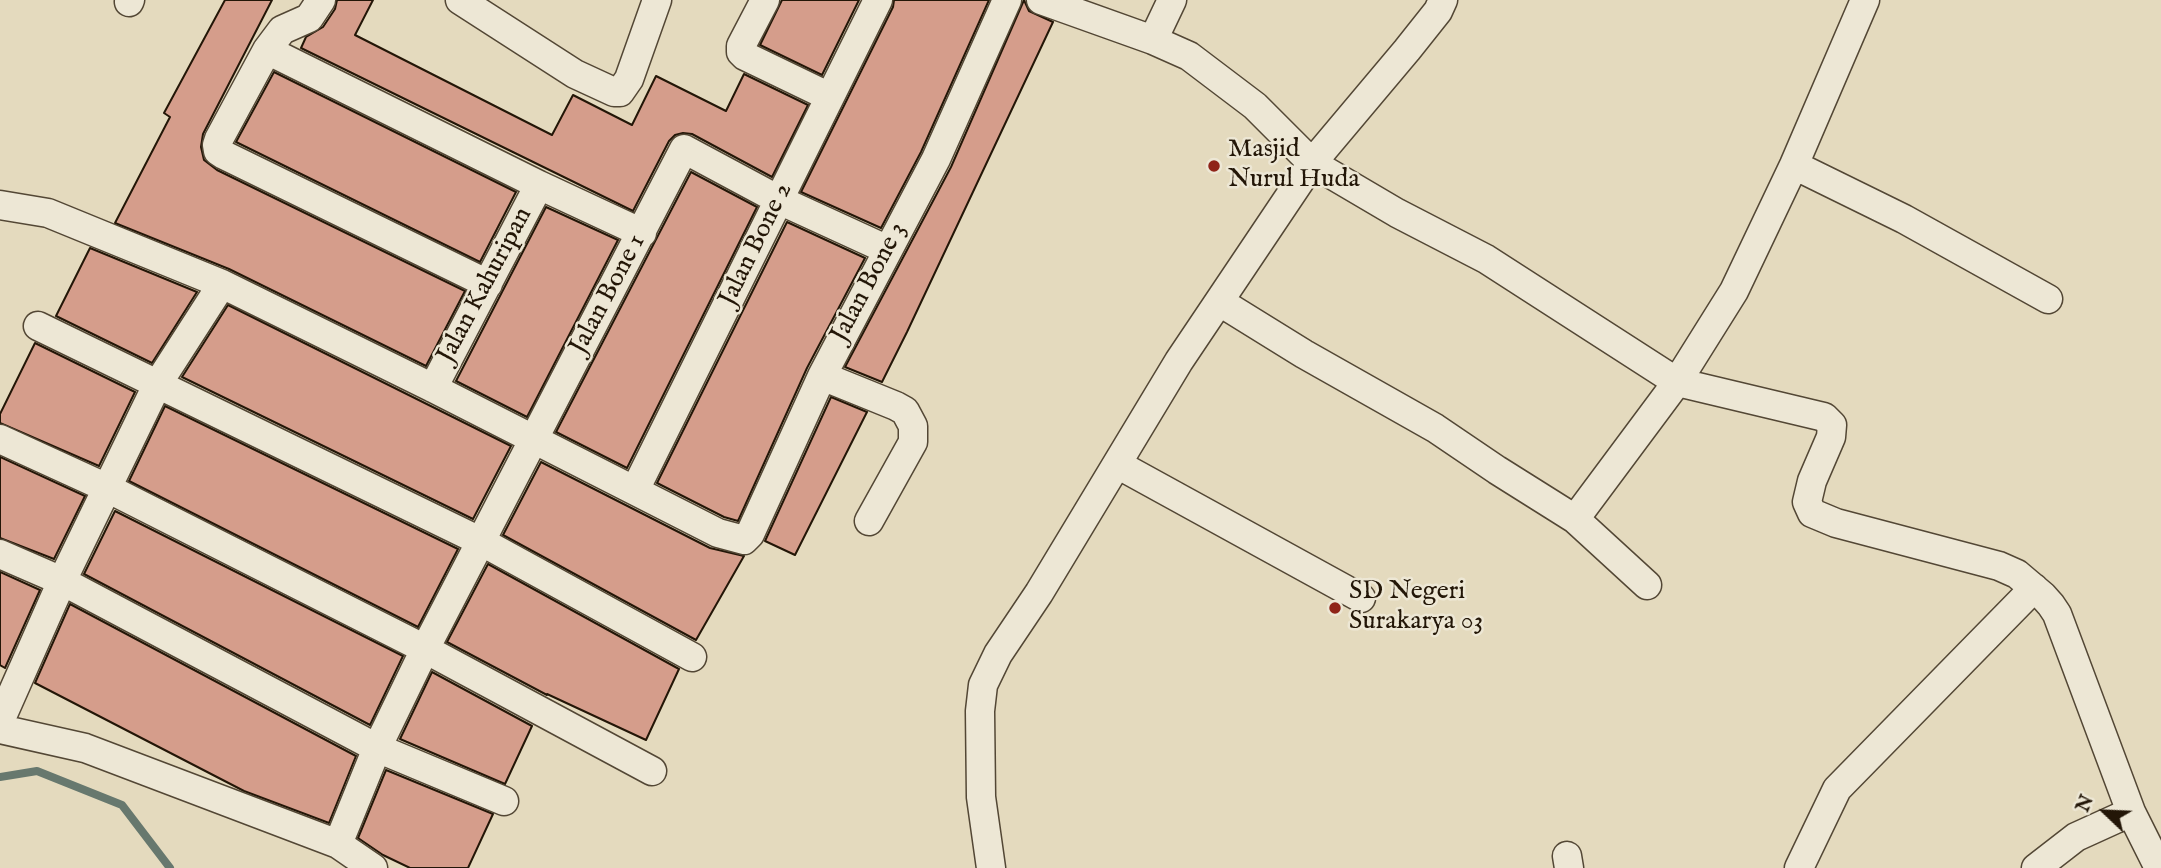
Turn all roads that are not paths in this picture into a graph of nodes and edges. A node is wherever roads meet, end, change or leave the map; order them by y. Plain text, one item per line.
1 (321, 0) edge
2 (460, 0) edge
3 (657, 0) edge
4 (765, 0) edge
5 (878, 0) edge
6 (1007, 0) edge
7 (1041, 0) edge
8 (1171, 0) edge
9 (1443, 0) edge
10 (1866, 0) edge
11 (1153, 40) junction
12 (267, 50) junction
13 (830, 97) junction
14 (1312, 163) junction
15 (1794, 164) junction
16 (539, 185) junction
17 (779, 200) junction
18 (0, 205) edge
19 (642, 233) junction
20 (888, 250) junction
21 (222, 284) junction
22 (488, 284) junction
23 (2048, 299) dead end
24 (1220, 303) junction
25 (38, 326) dead end
26 (822, 376) junction
27 (1676, 382) junction
28 (157, 385) junction
29 (433, 388) junction
30 (0, 439) edge
31 (534, 439) junction
32 (1117, 464) junction
33 (107, 488) junction
34 (635, 489) junction
35 (1575, 519) junction
36 (869, 521) dead end
37 (482, 542) junction
38 (0, 554) edge
39 (62, 581) junction
40 (1647, 585) dead end
41 (2034, 588) junction
42 (1361, 598) dead end
43 (425, 649) junction
44 (692, 657) dead end
45 (0, 721) edge
46 (0, 729) edge
47 (377, 748) junction
48 (652, 771) dead end
49 (504, 801) dead end
50 (2130, 812) junction
51 (338, 844) junction
52 (373, 868) edge
53 (991, 868) edge
54 (1799, 868) edge
55 (2036, 868) edge
56 (2159, 868) edge

1 - 12 street
2 - 3 street
4 - 13 street
5 - 13 street, Jalan Bone 2
6 - 20 street, Jalan Bone 3
7 - 11 street
8 - 11 street
9 - 14 street
10 - 15 street
11 - 14 street
12 - 16 street
12 - 22 street
13 - 17 street, Jalan Bone 2
14 - 24 street
14 - 27 street
15 - 23 street
15 - 27 street
16 - 19 street
16 - 22 street, Jalan Kahuripan
17 - 19 street, Jalan Bone 1
17 - 20 street
17 - 34 street, Jalan Bone 2
18 - 21 street
19 - 31 street, Jalan Bone 1
20 - 26 street, Jalan Bone 3
21 - 28 street
21 - 29 street
22 - 29 street, Jalan Kahuripan
24 - 32 street
24 - 35 street
25 - 28 street
26 - 34 street, Jalan Bone 3
26 - 36 street
27 - 35 street
27 - 41 street
28 - 33 street
28 - 37 street
29 - 31 street
30 - 33 street
31 - 34 street
31 - 37 street, Jalan Bone 1
32 - 42 street
32 - 53 street
33 - 39 street
33 - 43 street
35 - 40 street
37 - 43 street, Jalan Bone 1
37 - 44 street
38 - 39 street
39 - 45 street
39 - 47 street
41 - 50 street
41 - 54 street
43 - 47 street, Jalan Bone 1
43 - 48 street
46 - 51 street
47 - 49 street
47 - 51 street, Jalan Bone 1
50 - 55 street
50 - 56 street
51 - 52 street

